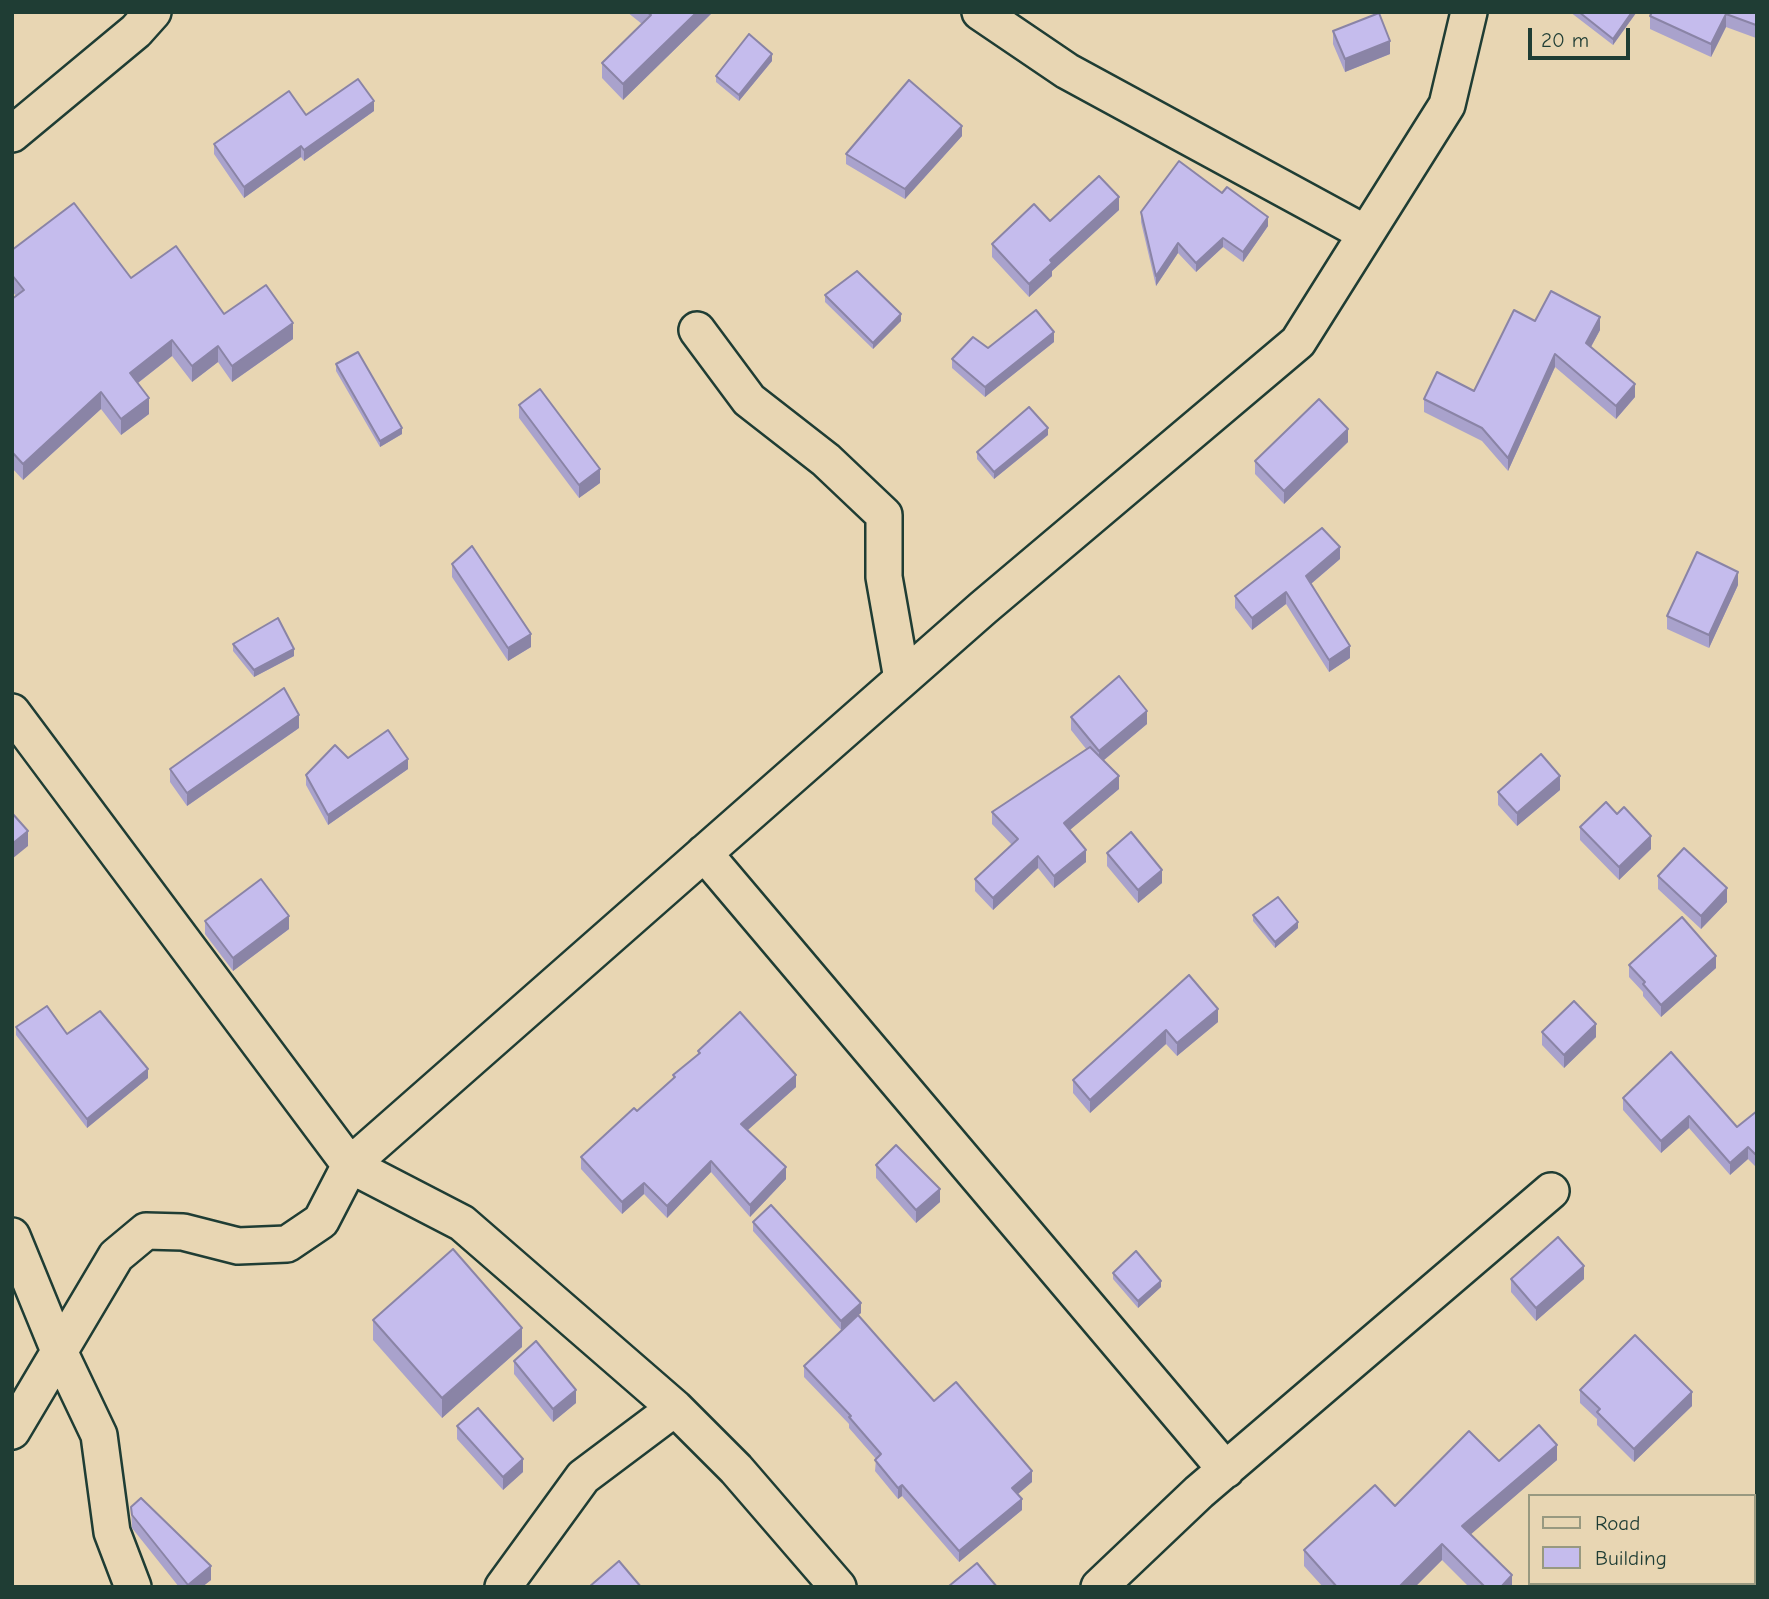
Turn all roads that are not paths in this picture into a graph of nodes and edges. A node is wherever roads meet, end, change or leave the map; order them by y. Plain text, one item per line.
1 (153, 12) edge
2 (981, 12) edge
3 (1469, 12) edge
4 (12, 134) edge
5 (1364, 233) junction
6 (697, 330) dead end
7 (902, 679) junction
8 (12, 712) edge
9 (704, 853) junction
10 (350, 1165) junction
11 (1551, 1191) dead end
12 (12, 1236) edge
13 (59, 1351) junction
14 (675, 1408) junction
15 (12, 1431) edge
16 (1226, 1469) junction
17 (133, 1587) edge
18 (503, 1587) edge
19 (838, 1587) edge
20 (1099, 1587) edge

1 - 4 street
2 - 5 street
3 - 5 street
5 - 7 street
6 - 7 street
7 - 9 street
8 - 10 street
9 - 10 street
9 - 16 street
10 - 13 street
10 - 14 street
11 - 16 street
12 - 13 street
13 - 15 street
13 - 17 street
14 - 18 street
14 - 19 street
16 - 20 street

